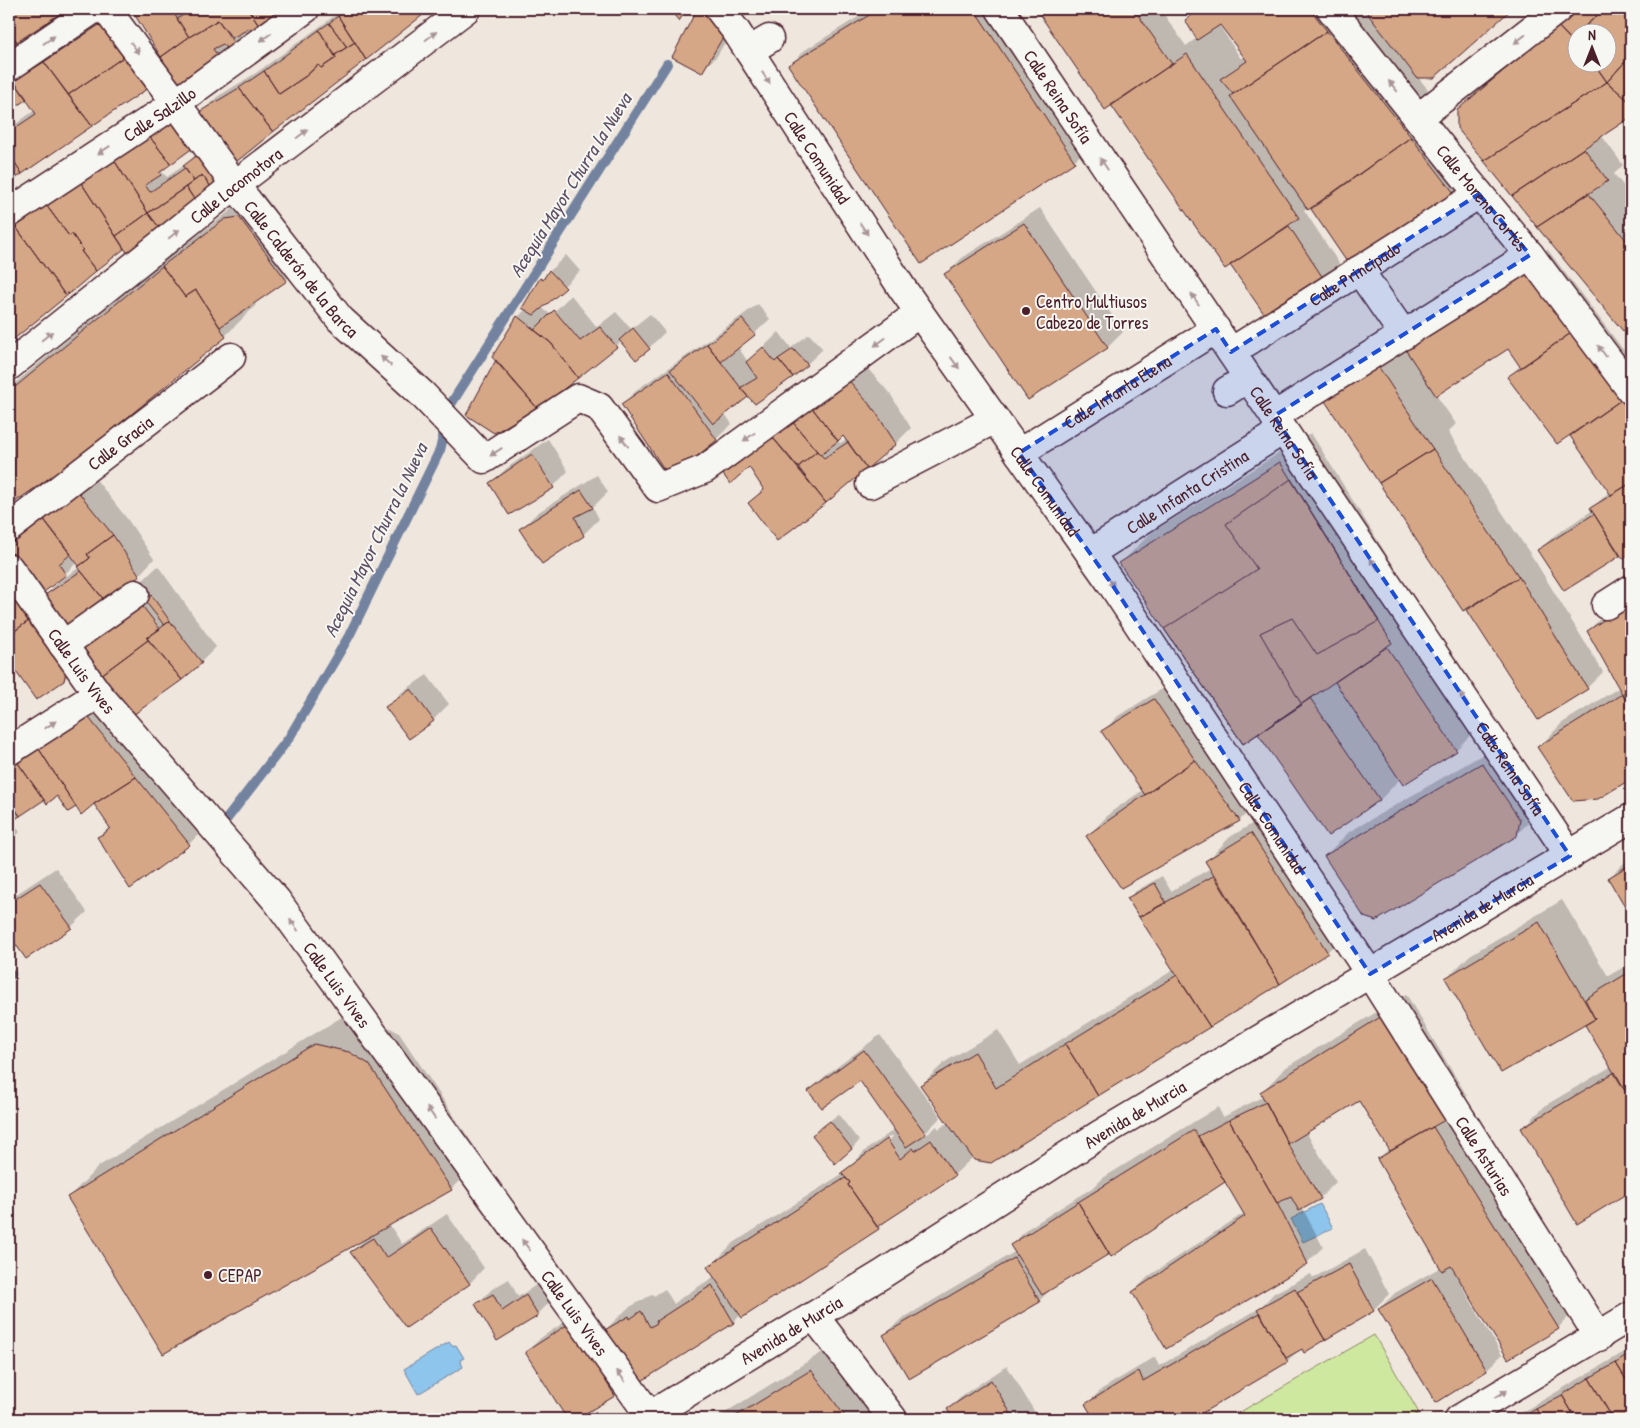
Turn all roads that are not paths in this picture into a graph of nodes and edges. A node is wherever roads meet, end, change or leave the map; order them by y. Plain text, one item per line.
1 (94, 9) edge
2 (106, 9) edge
3 (305, 9) edge
4 (466, 9) edge
5 (719, 9) edge
6 (1000, 9) edge
7 (1331, 9) edge
8 (1558, 9) edge
9 (9, 67) edge
10 (176, 102) junction
11 (1418, 118) junction
12 (235, 185) junction
13 (1479, 194) junction
14 (9, 213) edge
15 (1530, 255) junction
16 (1359, 270) junction
17 (919, 313) junction
18 (1216, 329) junction
19 (1404, 335) junction
20 (1231, 352) junction
21 (231, 357) dead end
22 (9, 366) edge
23 (1631, 390) edge
24 (995, 419) junction
25 (1279, 423) junction
26 (1019, 453) junction
27 (870, 484) dead end
28 (9, 528) edge
29 (1090, 552) junction
30 (9, 568) edge
31 (1631, 589) edge
32 (135, 594) dead end
33 (1606, 605) dead end
34 (63, 645) junction
35 (98, 694) junction
36 (9, 752) edge
37 (1631, 818) edge
38 (1570, 856) junction
39 (1370, 974) junction
40 (814, 1316) junction
41 (1631, 1316) edge
42 (1599, 1337) junction
43 (647, 1417) edge
44 (893, 1419) edge
45 (1459, 1419) edge

9 -> 1 street
2 -> 10 street, Calle Calderón de la Barca
3 -> 10 street, Calle Salzillo
12 -> 4 street, Calle Locomotora
5 -> 17 street, Calle Comunidad
18 -> 6 street, Calle Reina Sofía
11 -> 7 street, Calle Moreno Cortés
8 -> 11 street
10 - 12 street, Calle Calderón de la Barca
10 -> 14 street, Calle Salzillo
11 - 13 street, Calle Moreno Cortés
17 -> 12 street, Calle Calderón de la Barca
22 -> 12 street, Calle Locomotora
13 - 15 street, Calle Moreno Cortés
13 - 16 street, Calle Principado
15 - 19 street, Calle Infanta Cristina
23 -> 15 street, Calle Moreno Cortés
16 - 19 street
16 - 20 street, Calle Principado
17 -> 24 street, Calle Comunidad
18 - 20 street, Calle Reina Sofía
18 - 26 street, Calle Infanta Elena
19 - 25 street, Calle Infanta Cristina
20 - 25 street, Calle Reina Sofía
21 - 28 street, Calle Gracia
24 - 26 street, Calle Comunidad
24 - 27 street
25 - 29 street, Calle Infanta Cristina
38 -> 25 street, Calle Reina Sofía
26 - 29 street, Calle Comunidad
29 -> 39 street, Calle Comunidad
30 - 34 street, Calle Luis Vives
31 - 33 street
32 - 34 street
34 - 35 street, Calle Luis Vives
36 -> 35 street
43 -> 35 street, Calle Luis Vives
37 - 38 street, Avenida de Murcia
38 - 39 street, Avenida de Murcia
39 - 40 street, Avenida de Murcia
39 - 42 street, Calle Asturias
40 - 43 street, Avenida de Murcia
40 - 44 street
41 - 42 street
45 -> 42 street

